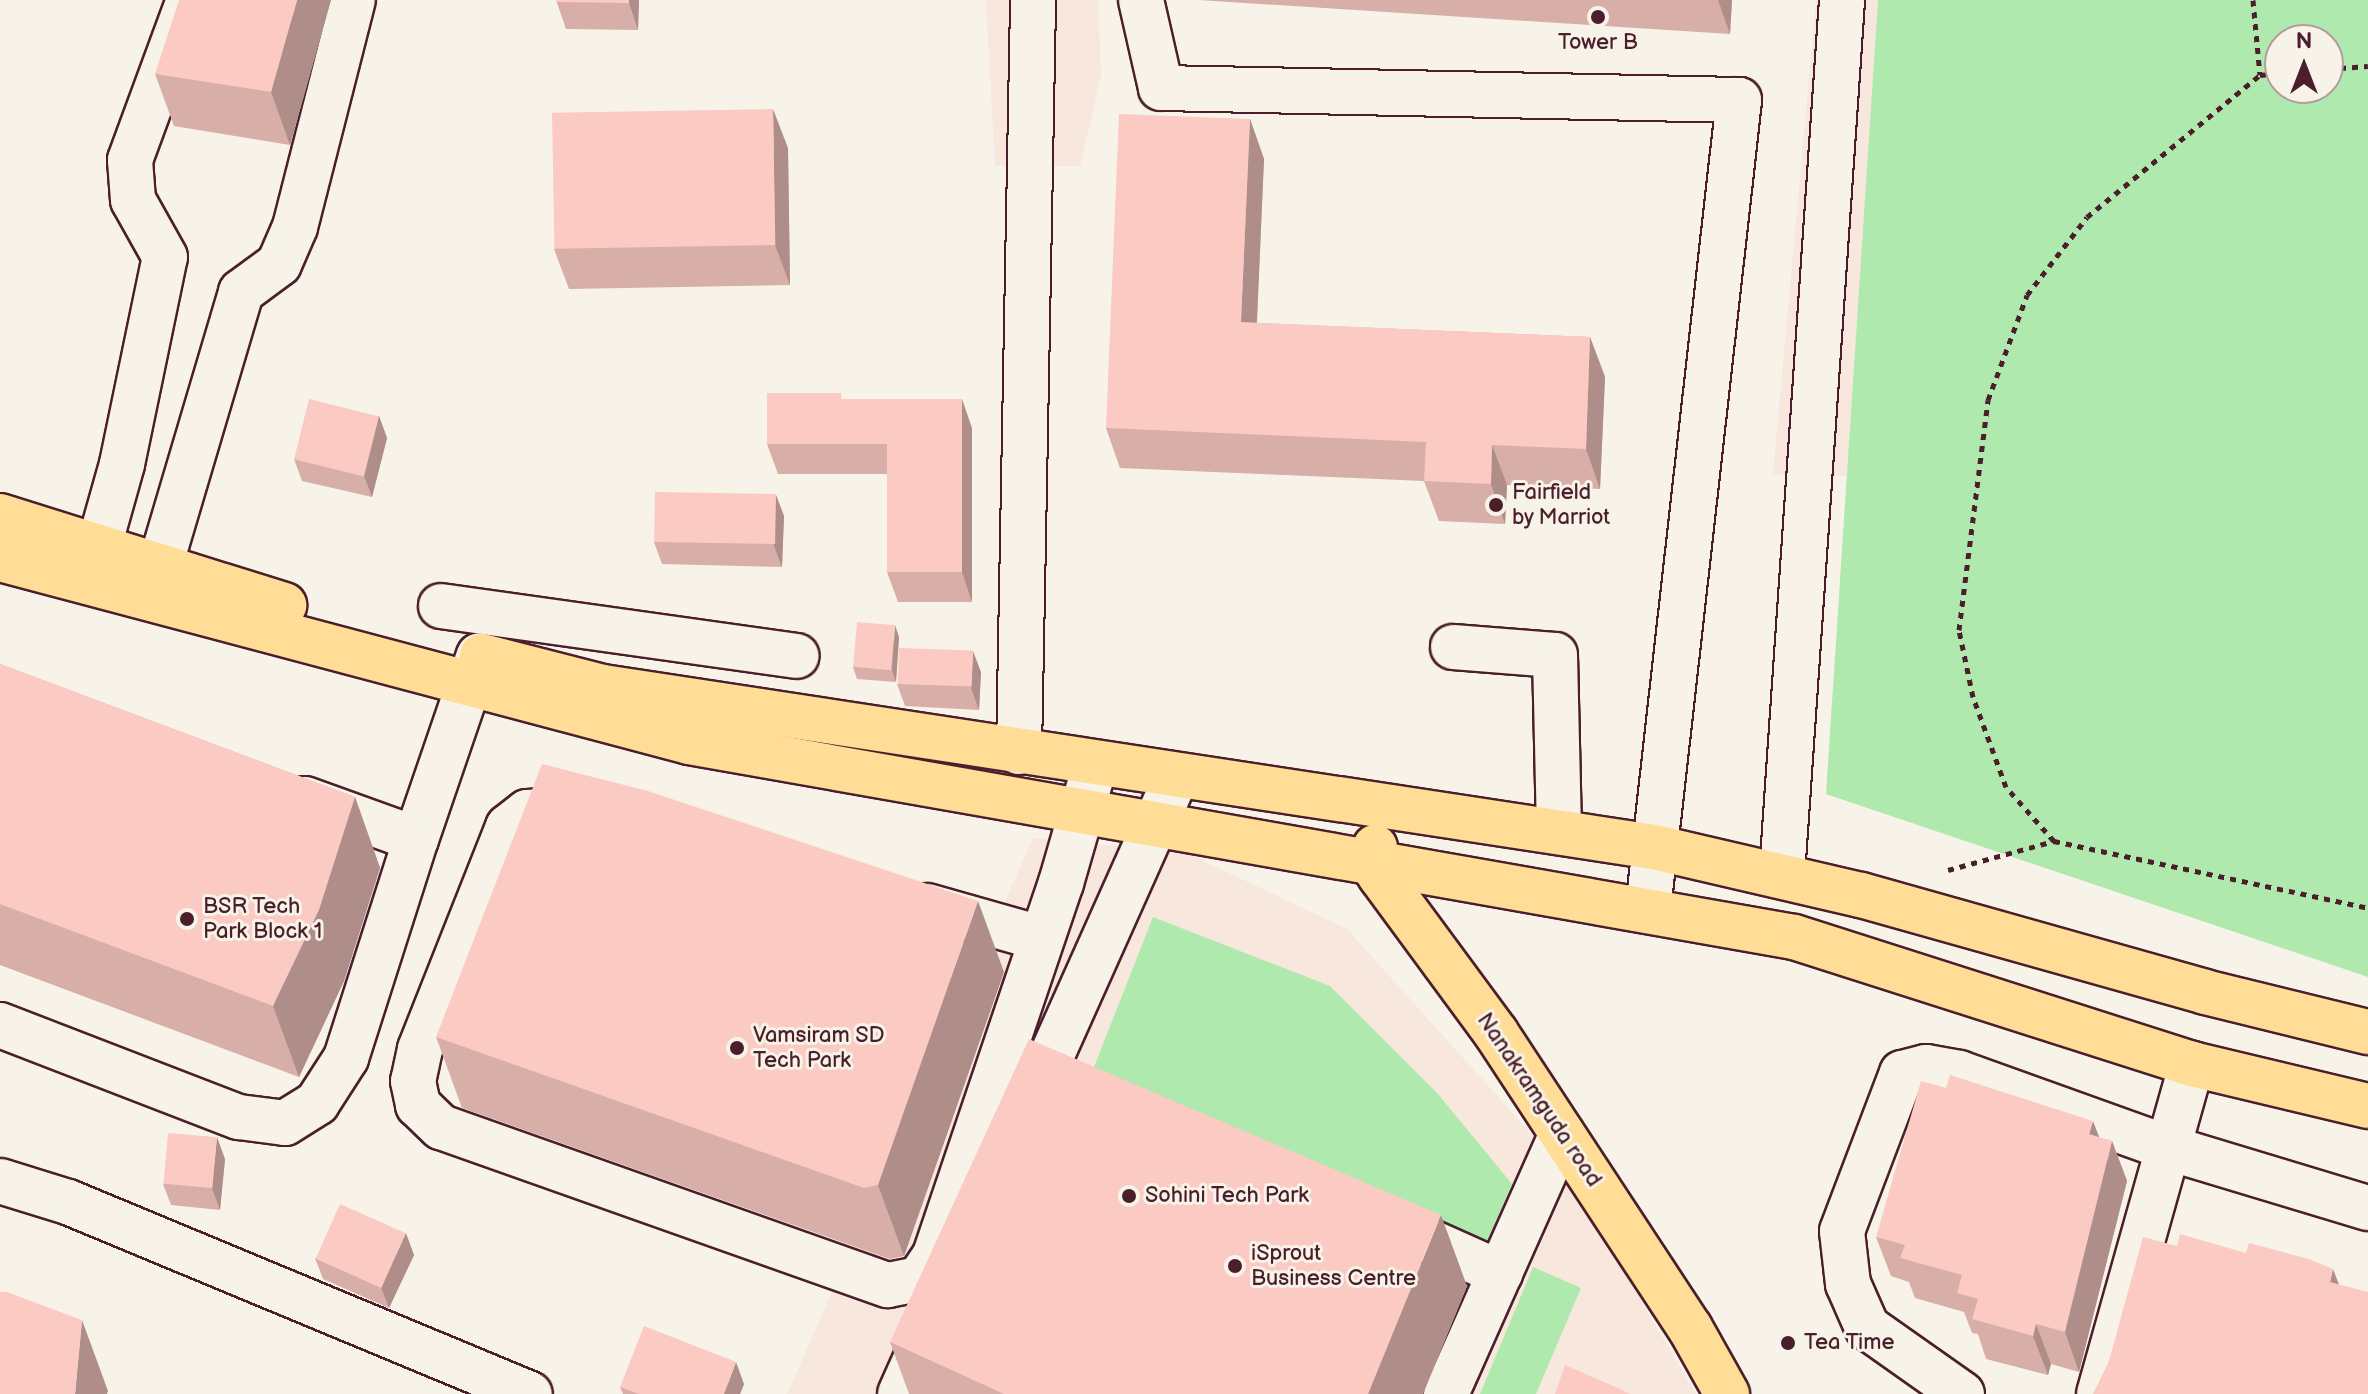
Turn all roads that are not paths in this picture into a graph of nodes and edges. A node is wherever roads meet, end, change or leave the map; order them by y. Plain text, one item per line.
1 (189, 0) edge
2 (353, 0) edge
3 (1033, 0) edge
4 (1141, 0) edge
5 (1842, 0) edge
6 (0, 516) edge
7 (99, 546) junction
8 (0, 559) edge
9 (160, 566) junction
10 (441, 606) dead end
11 (638, 634) junction
12 (1453, 647) dead end
13 (796, 656) dead end
14 (474, 669) junction
15 (634, 691) junction
16 (1019, 752) junction
17 (1095, 765) junction
18 (1176, 777) junction
19 (268, 786) edge
20 (1380, 805) junction
21 (1082, 812) junction
22 (625, 822) edge
23 (1155, 825) junction
24 (1559, 832) junction
25 (416, 839) junction
26 (1654, 847) junction
27 (1372, 864) junction
28 (1782, 874) junction
29 (886, 895) edge
30 (1648, 909) junction
31 (1040, 938) junction
32 (0, 1025) edge
33 (2368, 1032) edge
34 (2192, 1064) junction
35 (1046, 1068) junction
36 (1089, 1087) edge
37 (2368, 1106) edge
38 (1562, 1134) junction
39 (2169, 1148) junction
40 (0, 1181) edge
41 (2368, 1208) edge
42 (1358, 1209) edge
43 (1500, 1273) junction
44 (530, 1394) edge
45 (900, 1394) edge
46 (1446, 1394) edge
47 (1727, 1394) edge
48 (1962, 1394) edge
49 (2099, 1394) edge

1 - 7 street
2 - 9 street
3 - 16 street
4 - 26 street
5 - 28 street
6 - 7 main road
7 - 9 main road
8 - 14 main road
9 - 14 main road
10 - 11 street
11 - 13 street
11 - 15 street
12 - 24 street
14 - 15 main road
14 - 21 main road
14 - 25 street
15 - 16 main road
16 - 17 main road
17 - 18 main road
17 - 21 street
18 - 20 main road
18 - 23 street
19 - 25 street
20 - 24 main road
20 - 27 main road
21 - 23 main road
21 - 31 street
22 - 31 street
23 - 27 main road
23 - 35 street
24 - 26 main road
25 - 32 street
26 - 28 main road
26 - 30 street
27 - 30 main road
27 - 38 main road, Nanakramguda road
28 - 33 main road
29 - 31 street
30 - 34 main road
34 - 37 main road
34 - 39 street
35 - 36 street
35 - 45 street
38 - 43 street
38 - 47 main road, Nanakramguda road
39 - 41 street
39 - 48 street
39 - 49 street
40 - 44 street
42 - 43 street
43 - 46 street

